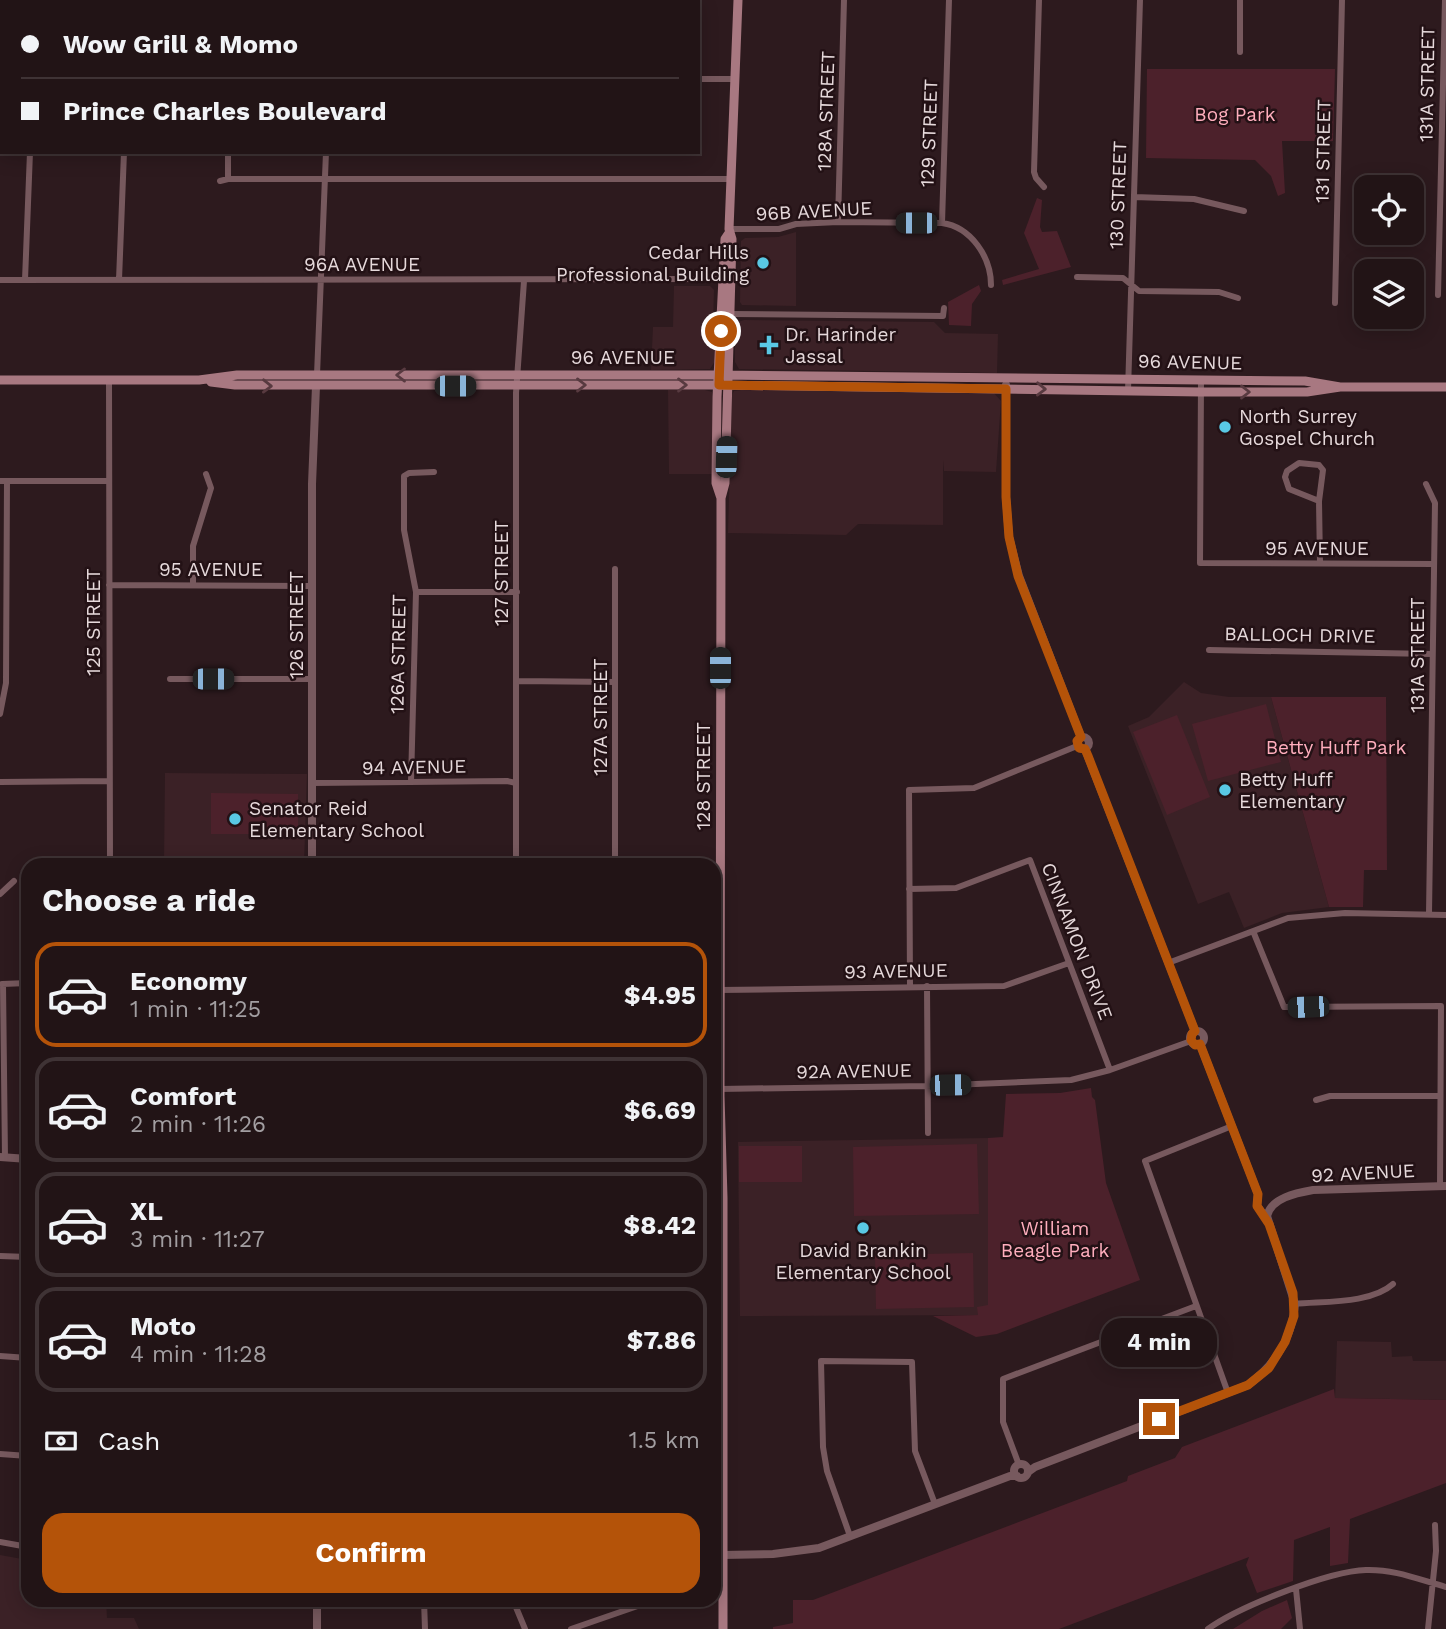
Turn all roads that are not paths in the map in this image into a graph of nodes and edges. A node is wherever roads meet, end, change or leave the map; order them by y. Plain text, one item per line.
1 (738, 0) edge
2 (845, 0) edge
3 (950, 0) edge
4 (1039, 0) edge
5 (1140, 0) edge
6 (1240, 0) edge
7 (1342, 0) edge
8 (1444, 0) edge
9 (1240, 52) dead end
10 (700, 79) edge
11 (735, 79) junction
12 (30, 154) edge
13 (124, 154) edge
14 (228, 154) edge
15 (326, 154) edge
16 (326, 179) junction
17 (732, 179) junction
18 (1044, 187) dead end
19 (1134, 197) junction
20 (1244, 211) dead end
21 (838, 222) junction
22 (942, 223) junction
23 (729, 231) junction
24 (1077, 277) dead end
25 (26, 279) junction
26 (723, 279) junction
27 (0, 280) edge
28 (119, 280) junction
29 (323, 280) junction
30 (524, 281) junction
31 (1131, 284) junction
32 (991, 285) dead end
33 (1438, 295) dead end
34 (1238, 298) dead end
35 (1335, 303) dead end
36 (944, 308) dead end
37 (730, 314) junction
38 (317, 375) junction
39 (334, 375) junction
40 (870, 377) junction
41 (903, 377) junction
42 (1006, 378) junction
43 (1129, 379) junction
44 (0, 380) edge
45 (109, 380) junction
46 (199, 380) junction
47 (518, 380) junction
48 (724, 380) junction
49 (1201, 380) junction
50 (316, 386) junction
51 (850, 387) junction
52 (889, 387) junction
53 (1340, 387) junction
54 (1446, 387) edge
55 (1006, 389) junction
56 (1128, 391) junction
57 (1201, 392) junction
58 (434, 472) dead end
59 (206, 474) dead end
60 (3, 481) edge
61 (109, 481) junction
62 (1426, 484) dead end
63 (1319, 500) junction
64 (1320, 564) junction
65 (1434, 564) junction
66 (615, 569) dead end
67 (109, 584) junction
68 (193, 585) junction
69 (312, 586) junction
70 (416, 592) junction
71 (517, 593) junction
72 (1209, 650) dead end
73 (1432, 654) junction
74 (170, 679) dead end
75 (312, 679) junction
76 (517, 681) junction
77 (615, 682) junction
78 (0, 714) edge
79 (1081, 744) junction
80 (108, 781) junction
81 (0, 782) edge
82 (411, 782) junction
83 (312, 783) junction
84 (516, 783) junction
85 (110, 858) edge
86 (312, 858) edge
87 (516, 858) edge
88 (615, 858) edge
89 (720, 858) edge
90 (14, 881) dead end
91 (909, 889) junction
92 (0, 894) edge
93 (1429, 914) junction
94 (1446, 915) edge
95 (1254, 931) junction
96 (1069, 962) junction
97 (1168, 963) junction
98 (21, 983) edge
99 (2, 984) edge
100 (928, 986) junction
101 (910, 987) junction
102 (721, 990) edge
103 (1196, 1042) junction
104 (1110, 1070) junction
105 (927, 1086) junction
106 (721, 1089) edge
107 (1440, 1096) junction
108 (1315, 1100) dead end
109 (1232, 1126) junction
110 (928, 1133) dead end
111 (2, 1158) edge
112 (21, 1159) edge
113 (1443, 1186) edge
114 (1264, 1203) junction
115 (0, 1256) edge
116 (21, 1257) edge
117 (1393, 1284) dead end
118 (1294, 1304) junction
119 (1196, 1306) junction
120 (0, 1356) edge
121 (21, 1358) edge
122 (1228, 1393) junction
123 (0, 1454) edge
124 (21, 1456) edge
125 (1021, 1471) junction
126 (934, 1504) junction
127 (1435, 1525) dead end
128 (850, 1536) junction
129 (721, 1540) edge
130 (0, 1542) edge
131 (21, 1546) edge
132 (722, 1555) junction
133 (1433, 1584) junction
134 (1446, 1587) edge
135 (1296, 1589) junction
136 (317, 1607) edge
137 (424, 1607) edge
138 (516, 1607) edge
139 (635, 1607) edge
140 (317, 1629) edge
141 (425, 1629) edge
142 (525, 1629) edge
143 (571, 1629) edge
144 (722, 1629) edge
145 (1208, 1629) edge
146 (1300, 1629) edge
147 (1428, 1629) edge

1 - 11 main road, 128 STREET
2 - 21 street, 128A STREET
3 - 22 street, 129 STREET
4 - 18 street
5 - 19 street, 130 STREET
6 - 9 street
7 - 35 street, 131 STREET
8 - 33 street, 131A STREET
10 - 11 street
11 - 17 main road, 128 STREET
12 - 25 street
13 - 28 street
14 - 16 street
15 - 16 street
16 - 17 street
16 - 29 street
17 - 23 main road, 128 STREET
19 - 20 street
19 - 31 street, 130 STREET
21 - 22 street, 96B AVENUE
21 - 23 street, 96B AVENUE
22 - 32 street
23 - 26 main road, 128 STREET
23 - 37 main road, 128 STREET
24 - 31 street
25 - 27 street, 96A AVENUE
25 - 28 street, 96A AVENUE
26 - 30 street, 96A AVENUE
26 - 48 main road, 128 STREET
28 - 29 street, 96A AVENUE
29 - 30 street, 96A AVENUE
29 - 38 street
30 - 47 street, 127 STREET
31 - 34 street
31 - 43 street, 130 STREET
36 - 37 street
37 - 48 main road, 128 STREET
38 - 39 main road, 96 AVENUE
38 - 46 main road, 96 AVENUE
47 -> 39 main road, 96 AVENUE
39 - 50 main road
40 - 41 main road, 96 AVENUE
40 - 48 main road, 96 AVENUE
40 - 51 main road
41 - 42 main road, 96 AVENUE
41 - 52 main road
42 - 43 main road, 96 AVENUE
42 - 55 street
43 - 49 main road, 96 AVENUE
43 - 56 street, 130 STREET
44 - 45 main road, 96 AVENUE
45 - 46 main road, 96 AVENUE
45 - 61 street, 125 STREET
46 -> 50 main road, 96 AVENUE
47 - 48 main road, 96 AVENUE
47 - 50 main road, 96 AVENUE
47 - 71 street, 127 STREET
48 - 51 main road, 96 AVENUE
48 - 89 main road, 128 STREET
49 - 53 main road, 96 AVENUE
49 - 57 street
50 - 69 street, 126 STREET
51 - 52 main road, 96 AVENUE
52 - 55 main road, 96 AVENUE
53 - 54 main road, 96 AVENUE
57 -> 53 main road, 96 AVENUE
55 -> 56 main road, 96 AVENUE
55 - 79 street
56 - 57 main road, 96 AVENUE
57 - 64 street, 95 AVENUE
58 - 70 street, 126A STREET
59 - 68 street
60 - 61 street
60 - 78 street
61 - 67 street, 125 STREET
62 - 65 street, 131A STREET
63 - 63 street
63 - 64 street
64 - 65 street, 95 AVENUE
65 - 73 street, 131A STREET
66 - 77 street, 127A STREET
67 - 68 street, 95 AVENUE
67 - 80 street, 125 STREET
68 - 69 street, 95 AVENUE
69 - 75 street, 126 STREET
70 - 71 street
70 - 82 street, 126A STREET
71 - 76 street, 127 STREET
72 - 73 street, BALLOCH DRIVE
73 - 93 street, 131A STREET
74 - 75 street
75 - 83 street, 126 STREET
76 - 77 street
76 - 84 street, 127 STREET
77 - 88 street, 127A STREET
79 - 91 street
79 - 97 street
80 - 81 street
80 - 85 street, 125 STREET
82 - 83 street, 94 AVENUE
82 - 84 street, 94 AVENUE
83 - 86 street, 126 STREET
84 - 87 street, 127 STREET
90 - 92 street
91 - 96 street, CINNAMON DRIVE
91 - 101 street
93 - 94 street
93 - 95 street
95 - 97 street
95 - 107 street
96 - 100 street, 93 AVENUE
96 - 104 street, CINNAMON DRIVE
97 - 103 street
98 - 99 street
99 - 111 street
100 - 101 street, 93 AVENUE
100 - 105 street
101 - 102 street, 93 AVENUE
103 - 104 street, 92A AVENUE
103 - 109 street
104 - 105 street, 92A AVENUE
105 - 106 street, 92A AVENUE
105 - 110 street
107 - 108 street
107 - 113 street
109 - 114 street
109 - 119 street
111 - 112 street
113 - 114 street, 92 AVENUE
114 - 118 street
115 - 116 street
117 - 118 street
118 - 122 street
119 - 122 street
119 - 125 street
120 - 121 street
122 - 125 street
123 - 124 street
125 - 126 street
126 - 128 street
126 - 128 street
127 - 133 street
128 - 132 street
129 - 132 main road, 128 STREET
130 - 131 street
132 - 144 main road, 128 STREET
133 - 134 street
133 - 135 street
133 - 147 street
135 - 145 street
135 - 146 street
136 - 140 street
137 - 141 street
138 - 142 street
139 - 143 street

